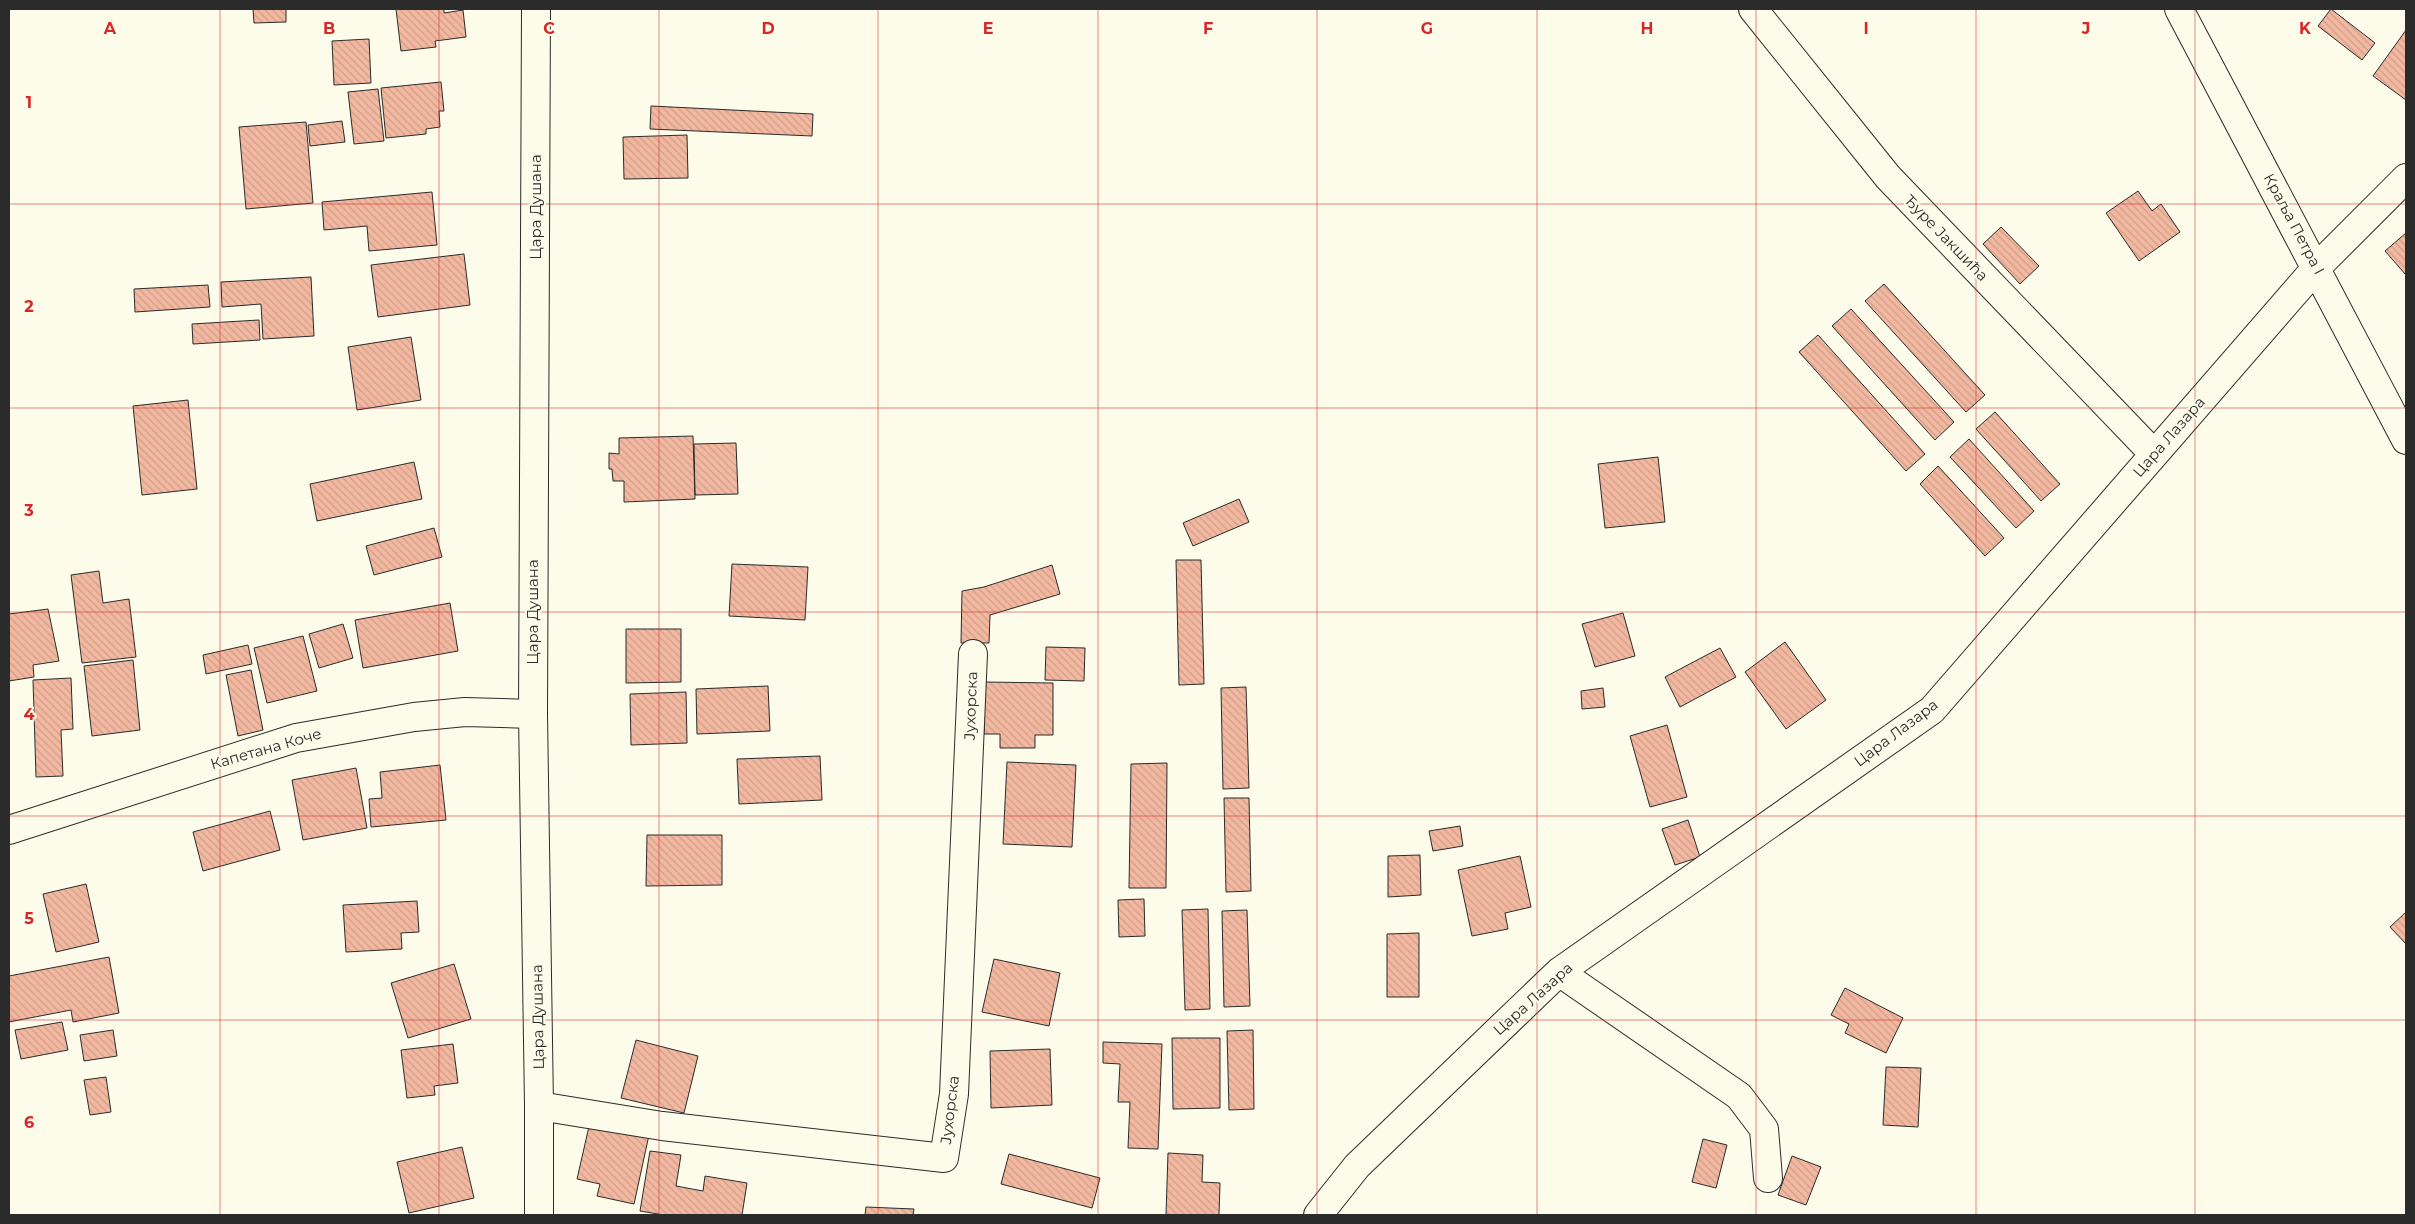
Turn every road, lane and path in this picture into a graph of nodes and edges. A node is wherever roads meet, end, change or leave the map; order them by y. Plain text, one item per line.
1 (536, 9) edge
2 (1753, 9) edge
3 (2179, 9) edge
4 (2406, 178) edge
5 (2317, 267) junction
6 (2406, 440) edge
7 (2154, 454) junction
8 (973, 654) dead end
9 (533, 714) junction
10 (9, 830) edge
11 (1559, 972) junction
12 (539, 1106) junction
13 (1768, 1178) dead end
14 (539, 1215) edge
15 (1318, 1215) edge

1 - 9 street, Цара Душана
2 - 7 street, Ђуре Јакшића
3 - 5 street, Краља Петра I
4 - 5 street, Цара Лазара
5 - 6 street, Краља Петра I
5 - 7 street, Цара Лазара
7 - 11 street, Цара Лазара
8 - 12 street, Јухорска
9 - 10 street, Капетана Коче
9 - 12 street, Цара Душана
11 - 13 street
11 - 15 street, Цара Лазара
12 - 14 street, Цара Душана

